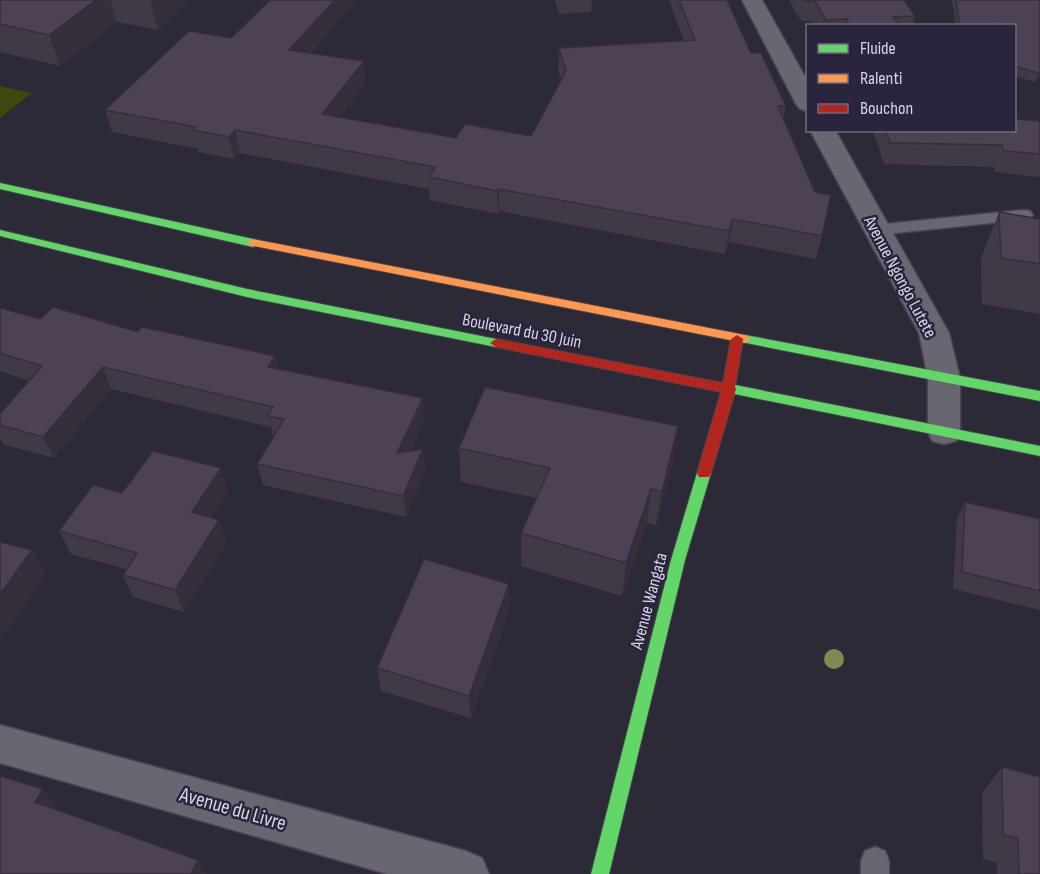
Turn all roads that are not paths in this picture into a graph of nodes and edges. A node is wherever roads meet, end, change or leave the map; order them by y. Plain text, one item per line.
1 (752, 0) edge
2 (806, 102) edge
3 (823, 132) edge
4 (0, 186) edge
5 (1024, 215) edge
6 (876, 230) junction
7 (0, 233) edge
8 (737, 339) junction
9 (944, 378) junction
10 (728, 390) junction
11 (1040, 396) edge
12 (944, 432) junction
13 (1040, 451) edge
14 (0, 744) edge
15 (466, 874) edge
16 (600, 874) edge

1 - 2 street
3 - 6 street, Avenue Ngongo Lutete
4 - 8 main road, Boulevard du 30 Juin
5 - 6 lane
6 - 9 street, Avenue Ngongo Lutete
7 - 10 main road, Boulevard du 30 Juin
8 - 9 main road, Boulevard du 30 Juin
8 - 10 main road, Avenue Wangata
9 - 11 main road, Boulevard du 30 Juin
9 - 12 street, Avenue Ngongo Lutete
10 - 12 main road, Boulevard du 30 Juin
10 - 16 main road, Avenue Wangata
12 - 13 main road, Boulevard du 30 Juin
14 - 15 street, Avenue du Livre

